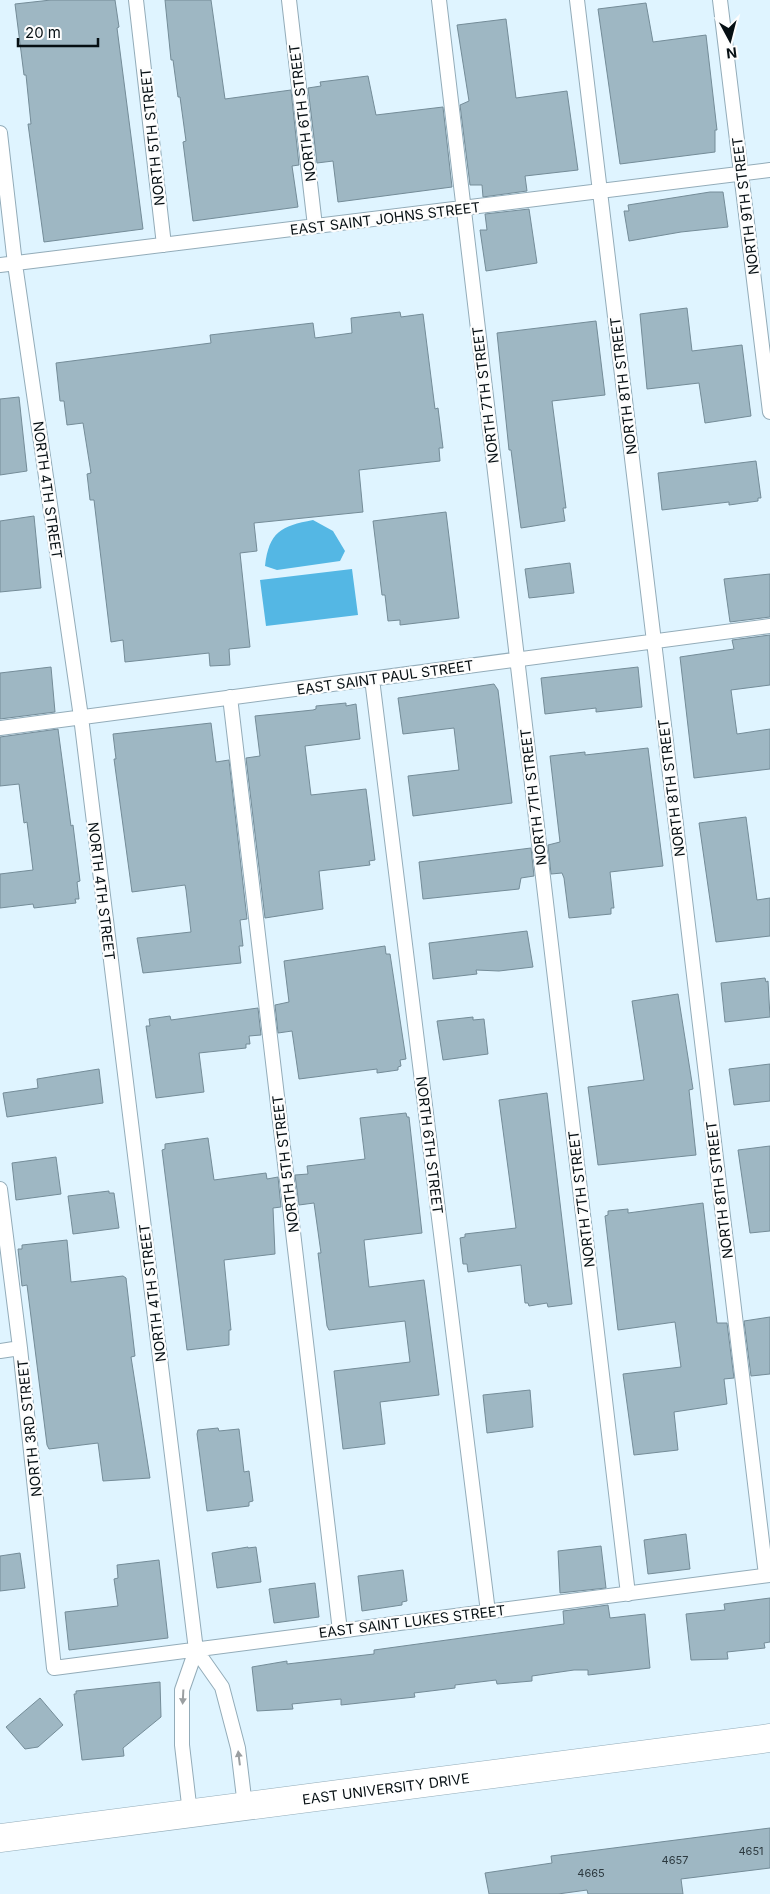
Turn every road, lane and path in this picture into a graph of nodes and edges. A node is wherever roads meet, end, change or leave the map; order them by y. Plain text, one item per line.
1 (136, 0) edge
2 (289, 0) edge
3 (438, 0) edge
4 (576, 0) edge
5 (720, 0) edge
6 (0, 133) edge
7 (770, 170) edge
8 (741, 173) junction
9 (600, 191) junction
10 (463, 208) junction
11 (315, 226) junction
12 (164, 245) junction
13 (15, 264) junction
14 (0, 266) edge
15 (770, 412) edge
16 (770, 626) edge
17 (654, 641) junction
18 (517, 660) junction
19 (372, 679) junction
20 (230, 697) junction
21 (81, 717) junction
22 (0, 728) edge
23 (0, 1189) edge
24 (20, 1348) junction
25 (0, 1351) edge
26 (768, 1575) edge
27 (628, 1594) junction
28 (488, 1612) junction
29 (340, 1631) junction
30 (196, 1650) junction
31 (54, 1668) joint
32 (770, 1738) edge
33 (245, 1806) junction
34 (190, 1813) junction
35 (0, 1838) edge

1 - 12 lane, NORTH 5TH STREET
2 - 11 lane, NORTH 6TH STREET
3 - 10 lane, NORTH 7TH STREET
4 - 9 lane, NORTH 8TH STREET
5 - 8 lane, NORTH 9TH STREET
6 - 13 lane, NORTH 4TH STREET
7 - 8 lane, EAST SAINT JOHNS STREET
8 - 9 lane, EAST SAINT JOHNS STREET
8 - 15 lane, NORTH 9TH STREET
9 - 10 lane, EAST SAINT JOHNS STREET
9 - 17 lane, NORTH 8TH STREET
10 - 11 lane, EAST SAINT JOHNS STREET
10 - 18 lane, NORTH 7TH STREET
11 - 12 lane, EAST SAINT JOHNS STREET
12 - 13 lane, EAST SAINT JOHNS STREET
13 - 14 lane, EAST SAINT JOHNS STREET
13 - 21 lane, NORTH 4TH STREET
16 - 17 lane, EAST SAINT PAUL STREET
17 - 18 lane, EAST SAINT PAUL STREET
17 - 26 lane, NORTH 8TH STREET
18 - 19 lane, EAST SAINT PAUL STREET
18 - 27 lane, NORTH 7TH STREET
19 - 20 lane, EAST SAINT PAUL STREET
19 - 28 lane, NORTH 6TH STREET
20 - 21 lane, EAST SAINT PAUL STREET
20 - 29 lane, NORTH 5TH STREET
21 - 22 lane, EAST SAINT PAUL STREET
21 - 30 lane, NORTH 4TH STREET
23 - 24 lane, NORTH 3RD STREET
24 - 25 lane
24 - 31 lane, NORTH 3RD STREET
26 - 27 lane, EAST SAINT LUKES STREET
27 - 28 lane, EAST SAINT LUKES STREET
28 - 29 lane, EAST SAINT LUKES STREET
29 - 30 lane, EAST SAINT LUKES STREET
30 - 31 lane, EAST SAINT LUKES STREET
33 -> 30 lane, NORTH 4TH STREET
30 -> 34 lane, NORTH 4TH STREET
32 - 33 main road, EAST UNIVERSITY DRIVE
33 - 34 main road, EAST UNIVERSITY DRIVE
34 - 35 main road, EAST UNIVERSITY DRIVE

